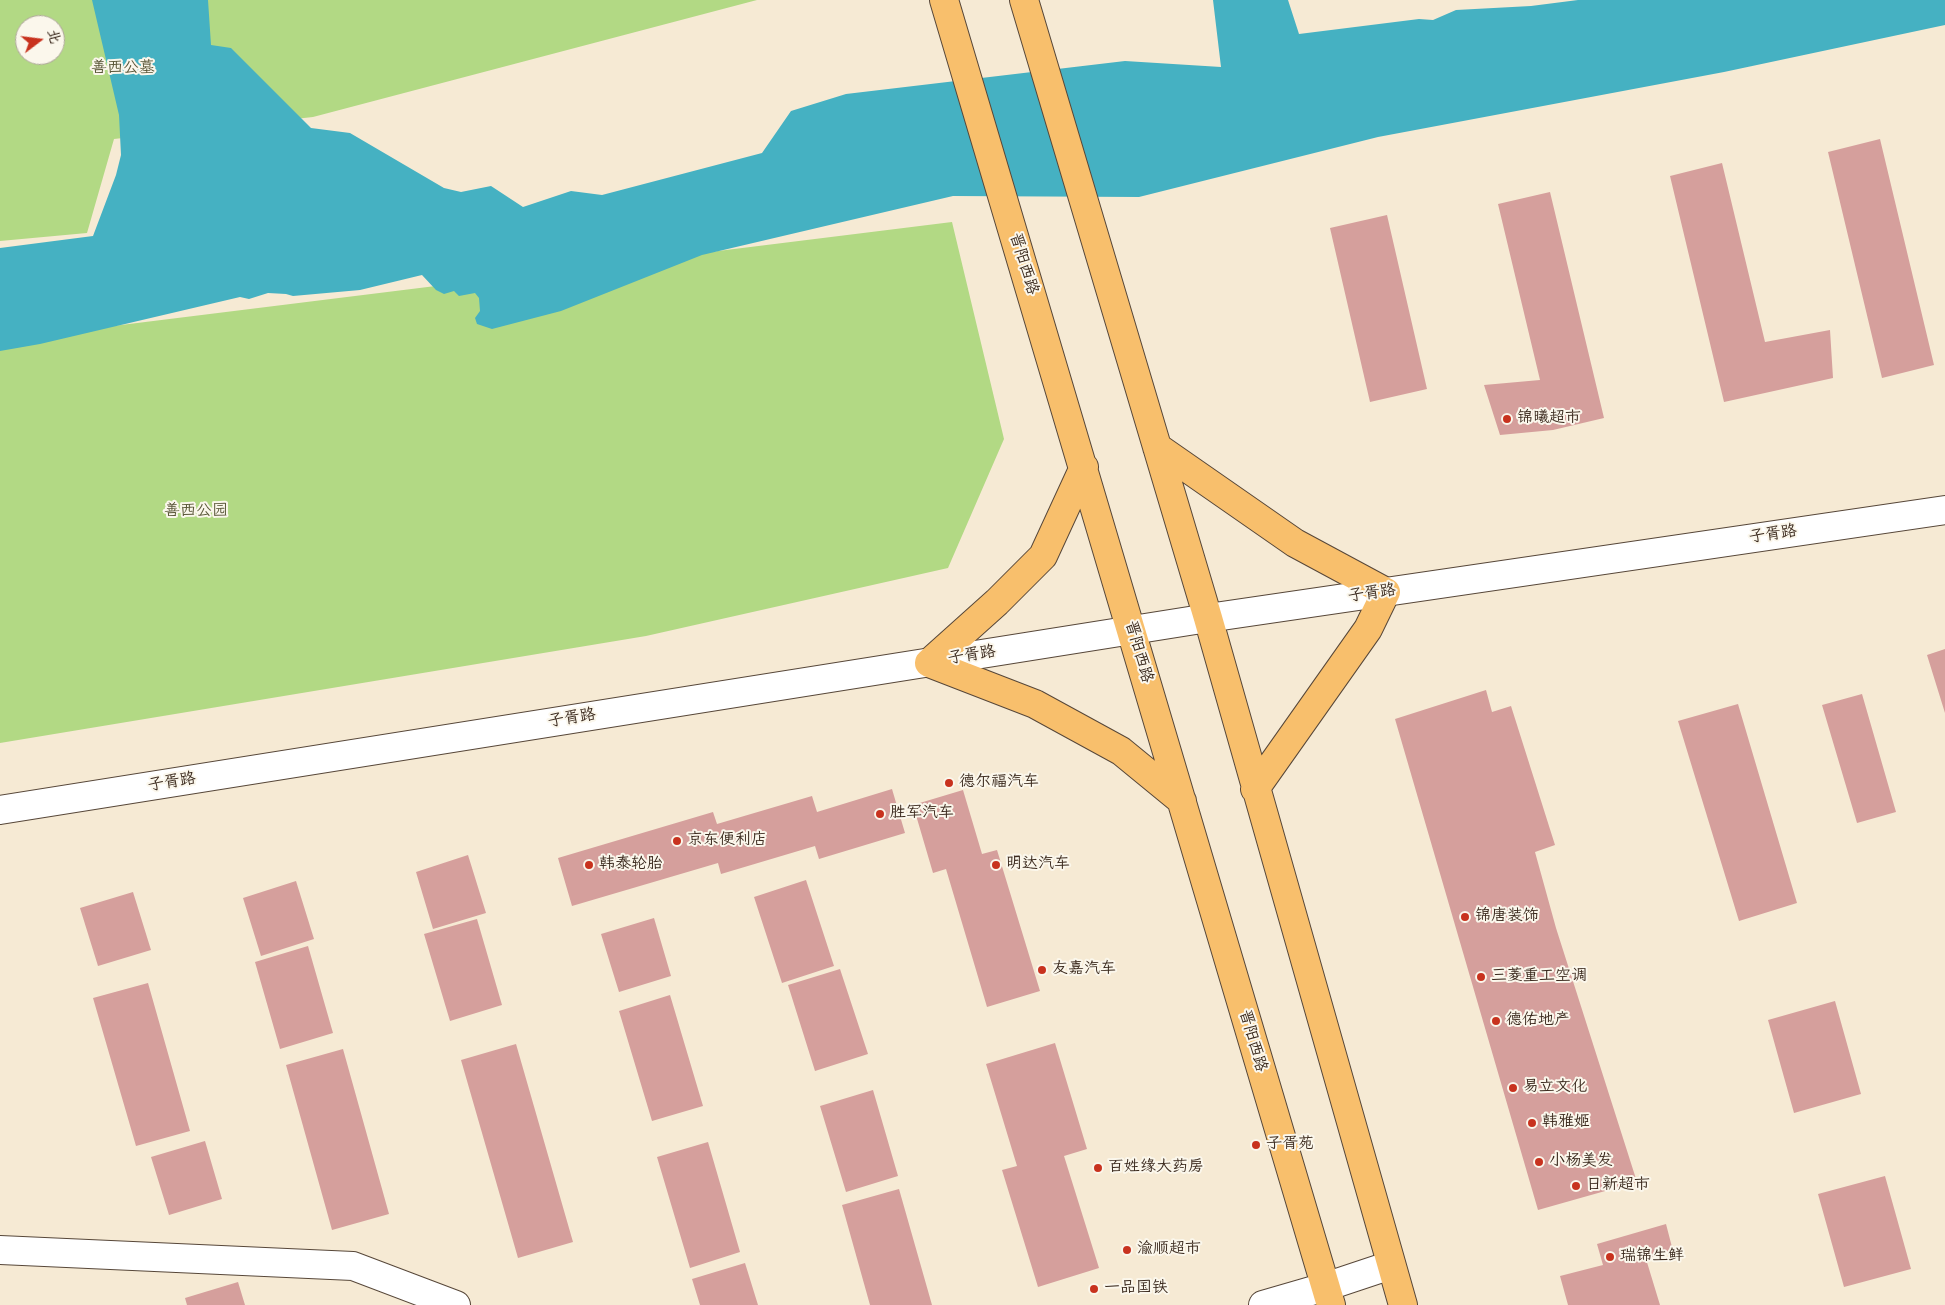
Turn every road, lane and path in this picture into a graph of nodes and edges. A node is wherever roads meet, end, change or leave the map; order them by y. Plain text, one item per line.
1 (944, 0) edge
2 (1024, 0) edge
3 (1157, 447) junction
4 (1084, 467) junction
5 (1945, 510) edge
6 (1386, 592) junction
7 (1208, 618) junction
8 (1132, 630) junction
9 (929, 663) junction
10 (1255, 789) junction
11 (1182, 801) junction
12 (0, 810) edge
13 (0, 1250) edge
14 (1391, 1265) junction
15 (1328, 1296) edge
16 (456, 1305) edge
17 (1263, 1305) edge
18 (1403, 1305) edge

1 - 4 main road, 晋阳西路
2 - 3 main road
3 - 6 main road
3 - 7 main road
4 - 8 main road, 晋阳西路
4 - 9 main road
5 - 6 street, 子胥路
6 - 7 street, 子胥路
6 - 10 main road
7 - 8 street, 子胥路
7 - 10 main road
8 - 9 street, 子胥路
8 - 11 main road, 晋阳西路
9 - 11 main road
9 - 12 street, 子胥路
10 - 14 main road
11 - 15 main road, 晋阳西路
13 - 16 street
14 - 15 street
14 - 18 main road
15 - 17 street

